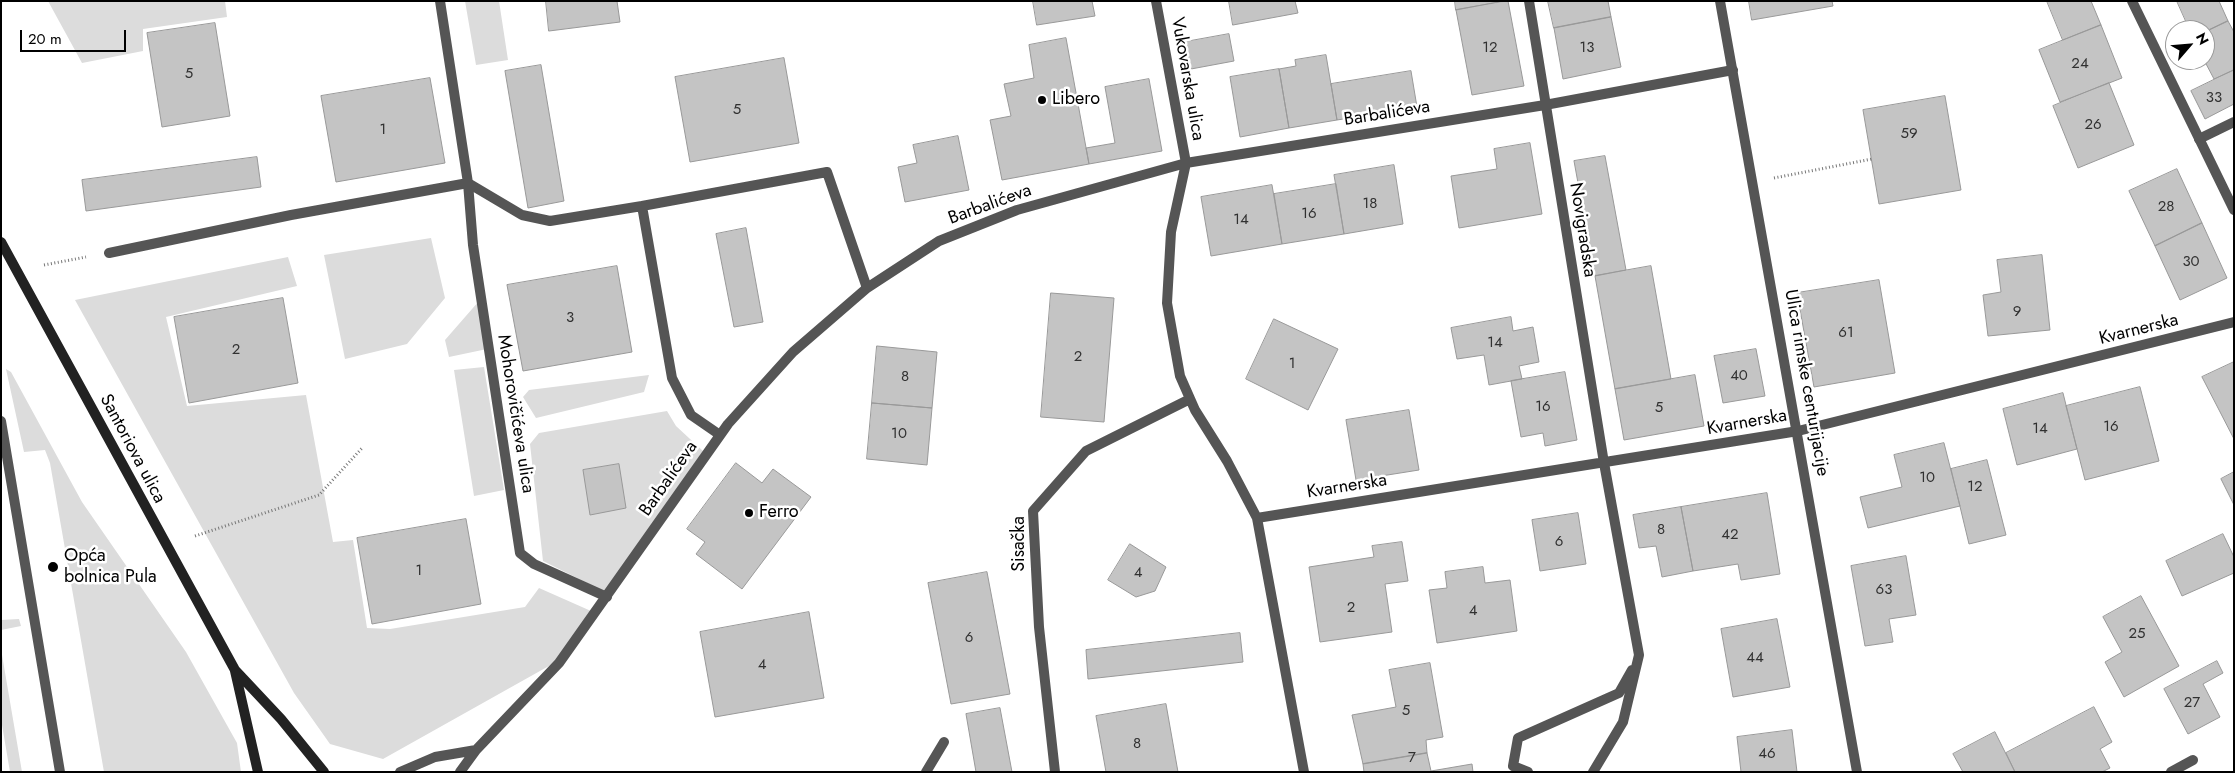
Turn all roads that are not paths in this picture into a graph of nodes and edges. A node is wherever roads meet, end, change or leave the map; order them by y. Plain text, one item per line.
1 (440, 1) edge
2 (1156, 1) edge
3 (1528, 1) edge
4 (1720, 1) edge
5 (2132, 1) edge
6 (1733, 70) junction
7 (1545, 105) junction
8 (2234, 122) edge
9 (2198, 139) junction
10 (1186, 163) junction
11 (468, 183) junction
12 (642, 206) junction
13 (2234, 210) edge
14 (1, 242) edge
15 (109, 253) road end
16 (867, 288) junction
17 (2234, 322) edge
18 (1190, 399) junction
19 (1, 420) edge
20 (1798, 431) junction
21 (720, 435) junction
22 (1604, 463) junction
23 (1257, 518) junction
24 (607, 597) junction
25 (1639, 655) junction
26 (235, 670) junction
27 (944, 742) dead end
28 (476, 750) junction
29 (2192, 760) dead end
30 (60, 772) edge
31 (258, 772) edge
32 (324, 772) edge
33 (400, 772) edge
34 (460, 772) edge
35 (926, 772) edge
36 (1055, 772) edge
37 (1304, 772) edge
38 (1528, 772) edge
39 (1593, 772) edge
40 (1857, 772) edge
41 (2171, 772) edge

1 - 11 street, Mohorovičićeva ulica
2 - 10 street, Vukovarska ulica
3 - 7 street, Novigradska
4 - 6 street, Ulica rimske centurijacije
5 - 9 street
6 - 7 street, Barbalićeva
6 - 20 street, Ulica rimske centurijacije
7 - 10 street, Barbalićeva
7 - 22 street, Novigradska
8 - 9 street
9 - 13 street
10 - 16 street, Barbalićeva
10 - 18 street
11 - 12 street
11 - 15 street
11 - 24 street, Mohorovičićeva ulica
12 - 16 street
12 - 21 street
14 - 26 main road, Santoriova ulica
16 - 21 street, Barbalićeva
17 - 20 street, Kvarnerska
18 - 23 street
18 - 36 street, Sisačka
19 - 30 street
20 - 22 street, Kvarnerska
20 - 40 street, Ulica rimske centurijacije
21 - 24 street, Barbalićeva
22 - 23 street, Kvarnerska
22 - 25 street, Novigradska
23 - 37 street
24 - 28 street, Barbalićeva
25 - 38 street
25 - 39 street
26 - 31 main road, Santoriova ulica
26 - 32 main road, Santoriova ulica
27 - 35 street
28 - 33 street
28 - 34 street, Barbalićeva
29 - 41 street

